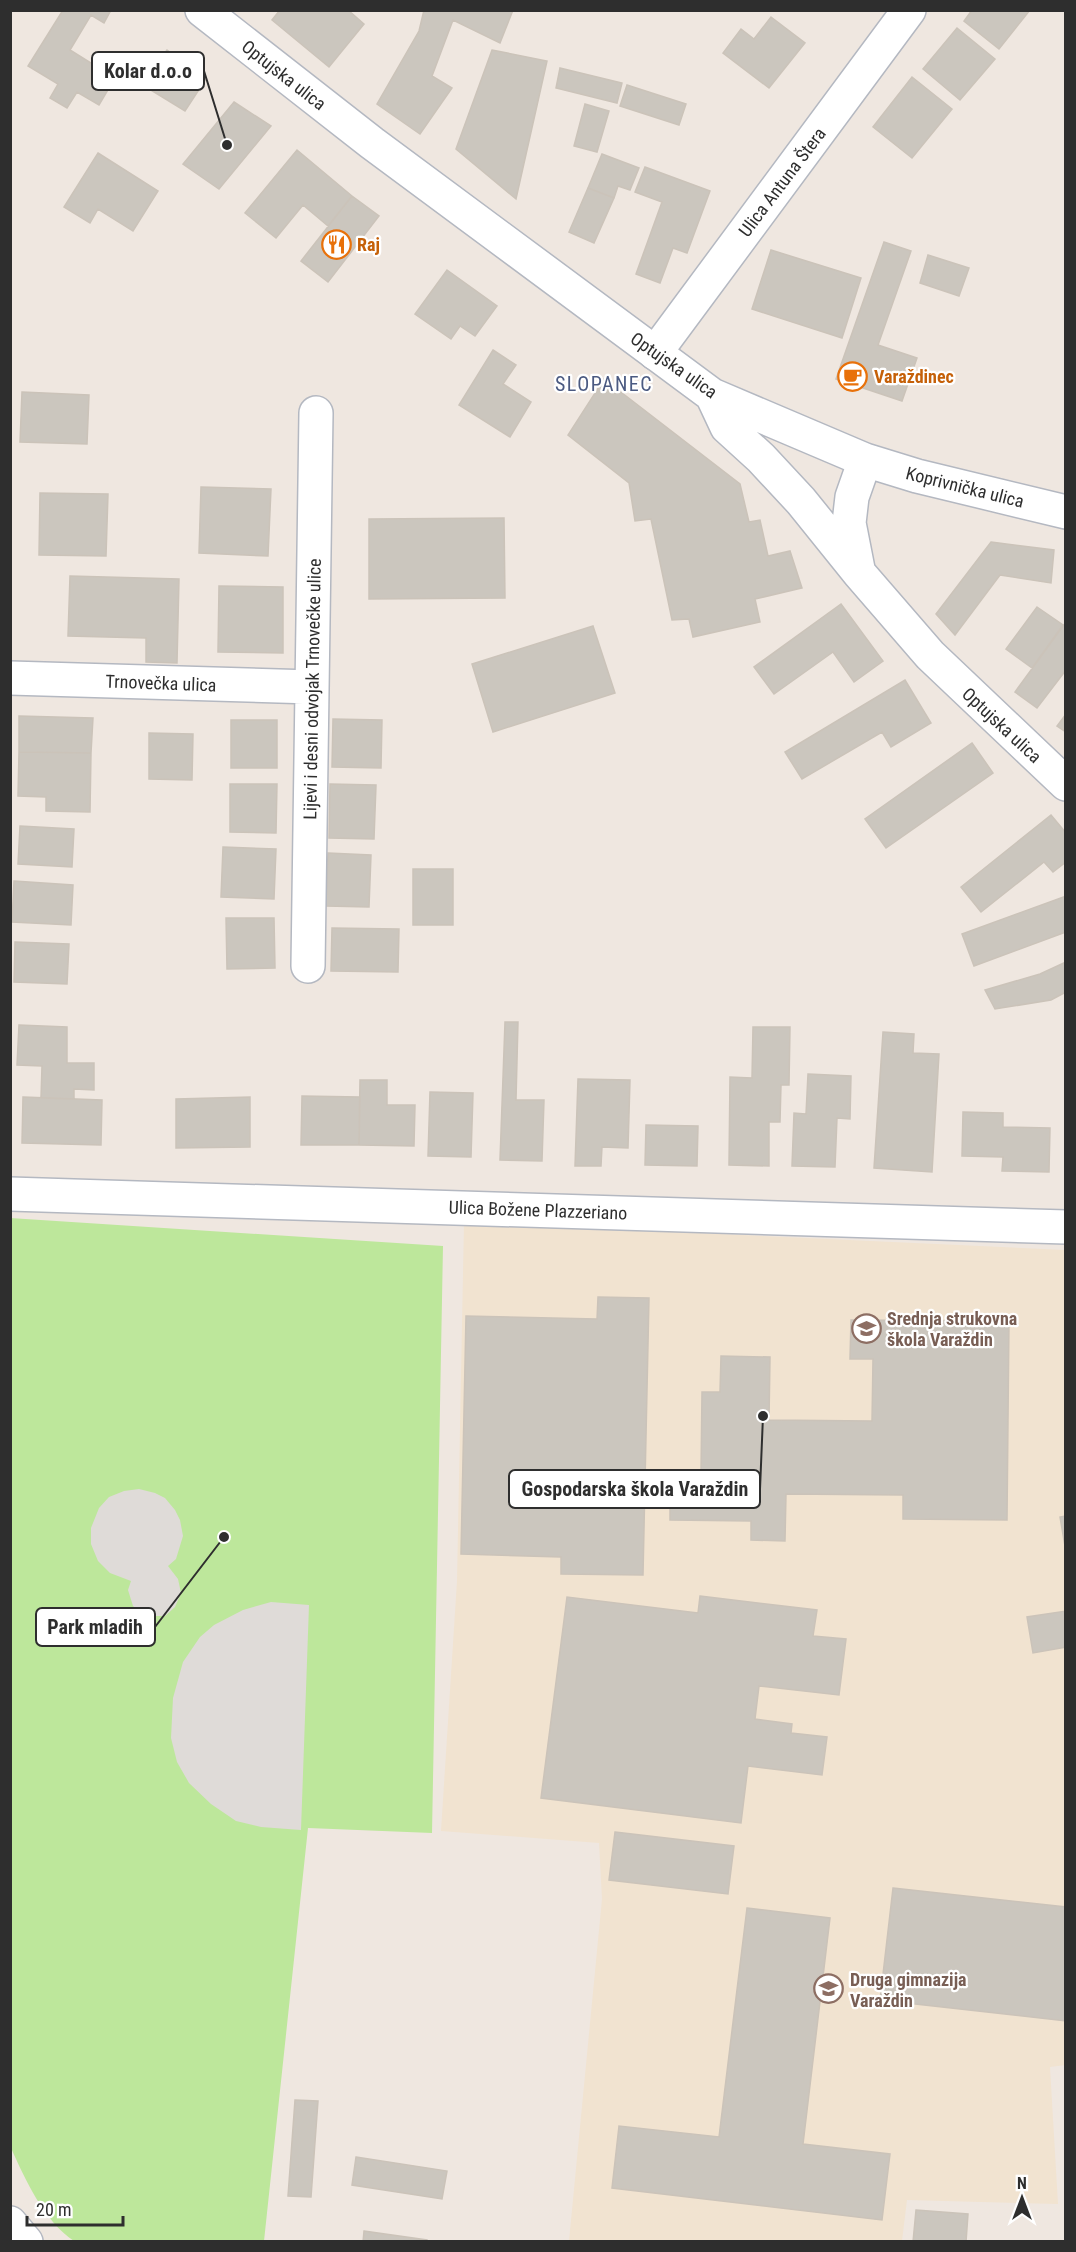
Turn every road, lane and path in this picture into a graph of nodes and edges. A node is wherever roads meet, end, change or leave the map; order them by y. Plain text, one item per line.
1 (202, 10) edge
2 (909, 10) edge
3 (655, 353) junction
4 (712, 395) junction
5 (316, 413) dead end
6 (865, 460) junction
7 (1065, 512) edge
8 (859, 573) junction
9 (10, 678) edge
10 (312, 687) junction
11 (1065, 784) edge
12 (308, 966) dead end
13 (10, 1194) edge
14 (1065, 1227) edge
15 (10, 2223) edge
16 (26, 2241) edge

1 - 3 street, Optujska ulica
2 - 3 street, Ulica Antuna Štera
3 - 4 street, Optujska ulica
4 - 6 street, Optujska ulica
4 - 8 street, Optujska ulica
5 - 10 street, Lijevi i desni odvojak Trnovečke ulice
6 - 7 street, Koprivnička ulica
6 - 8 street
8 - 11 street, Optujska ulica
9 - 10 street, Trnovečka ulica
10 - 12 street, Lijevi i desni odvojak Trnovečke ulice
13 - 14 street, Ulica Božene Plazzeriano
15 - 16 street

